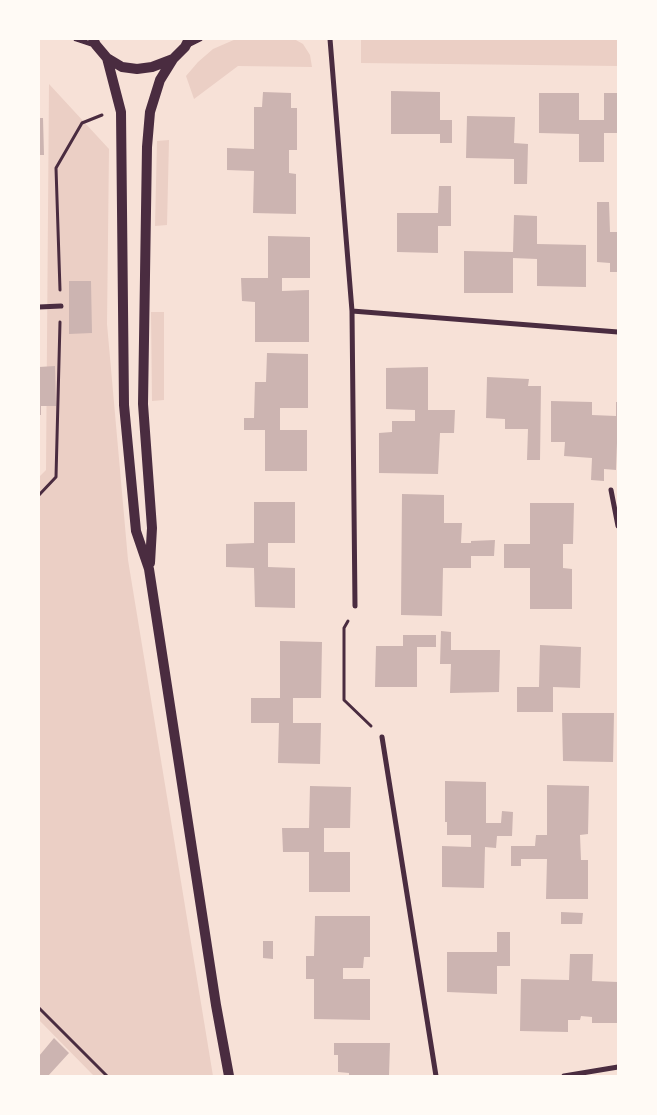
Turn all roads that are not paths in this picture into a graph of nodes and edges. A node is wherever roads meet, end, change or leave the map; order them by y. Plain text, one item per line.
1 (76, 39) edge
2 (200, 39) edge
3 (330, 39) edge
4 (94, 42) edge
5 (187, 43) edge
6 (108, 58) junction
7 (173, 59) junction
8 (61, 306) dead end
9 (39, 307) edge
10 (352, 311) junction
11 (618, 332) edge
12 (611, 490) dead end
13 (618, 526) edge
14 (149, 569) junction
15 (355, 606) road end
16 (382, 737) road end
17 (618, 1067) edge
18 (229, 1076) edge
19 (436, 1076) edge
20 (564, 1076) edge

1 - 4 street
2 - 5 street
3 - 10 street
4 - 6 main road
5 - 7 main road
6 - 7 main road
6 - 14 main road
7 - 14 main road
8 - 9 street
10 - 11 street
10 - 15 street
12 - 13 street
14 - 18 main road
16 - 19 street
17 - 20 street

